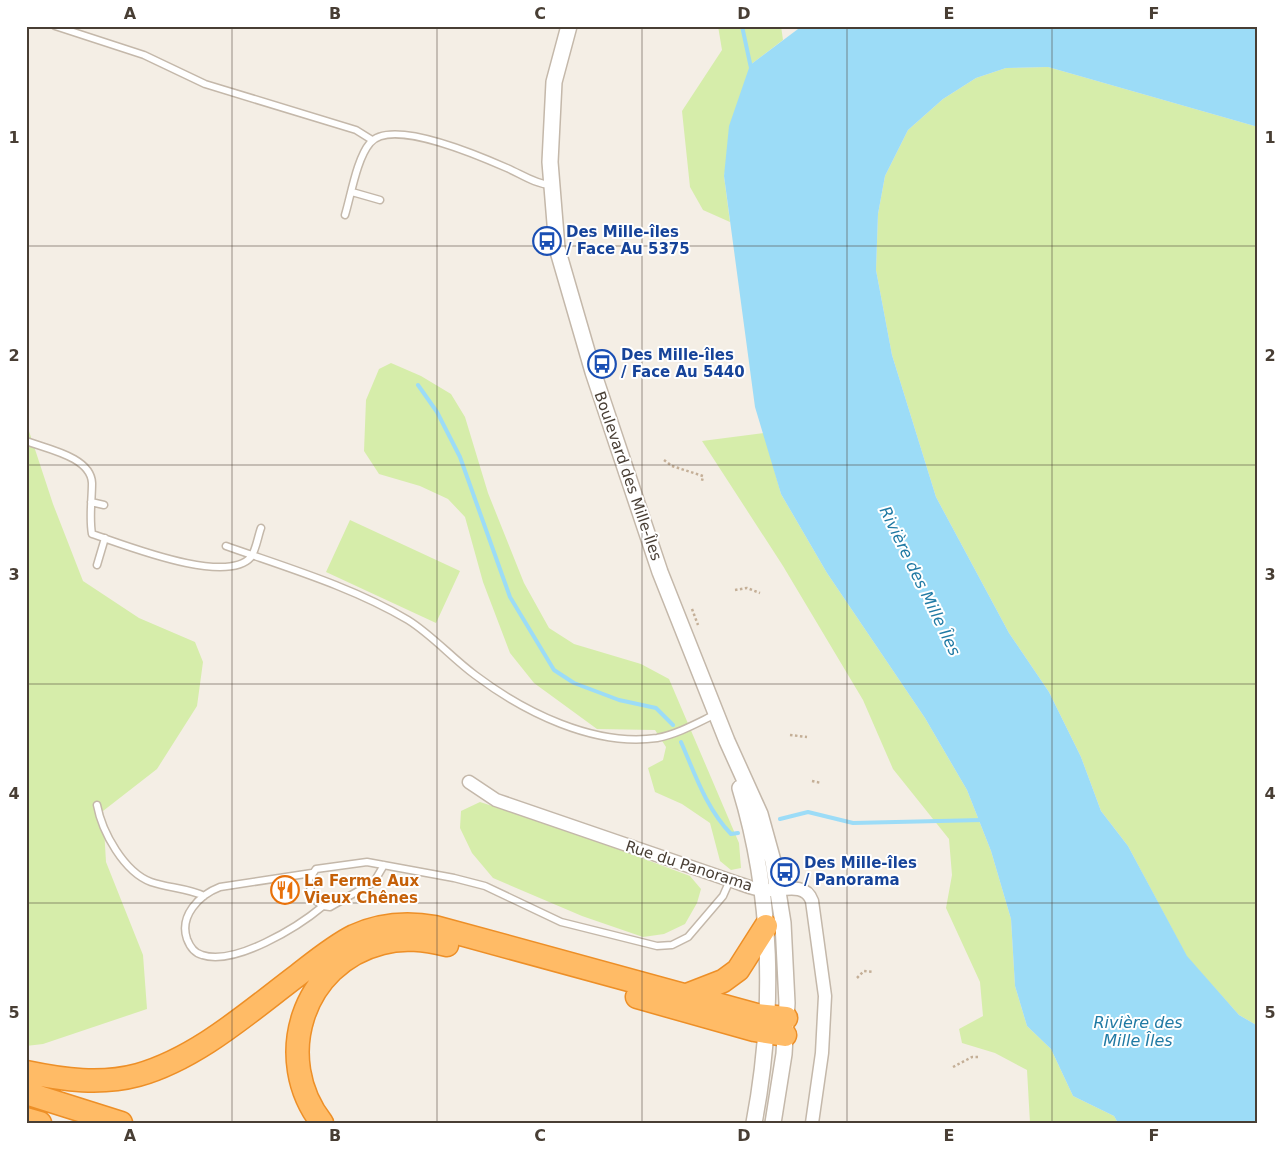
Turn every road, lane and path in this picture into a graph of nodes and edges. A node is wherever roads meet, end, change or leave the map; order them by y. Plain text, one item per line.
1 (55, 26) edge
2 (569, 26) edge
3 (372, 140) junction
4 (550, 185) junction
5 (352, 192) junction
6 (380, 200) dead end
7 (345, 215) dead end
8 (26, 441) edge
9 (664, 460) dead end
10 (702, 481) dead end
11 (91, 502) junction
12 (104, 505) dead end
13 (261, 528) dead end
14 (105, 538) junction
15 (226, 546) dead end
16 (252, 555) junction
17 (97, 565) dead end
18 (735, 590) dead end
19 (760, 593) dead end
20 (692, 609) dead end
21 (698, 625) dead end
22 (716, 714) junction
23 (790, 735) dead end
24 (807, 737) dead end
25 (727, 741) junction
26 (812, 780) dead end
27 (469, 782) dead end
28 (820, 783) dead end
29 (97, 805) dead end
30 (384, 865) junction
31 (312, 873) junction
32 (730, 880) junction
33 (762, 890) junction
34 (778, 890) junction
35 (204, 896) junction
36 (323, 906) junction
37 (766, 926) junction
38 (873, 972) dead end
39 (857, 978) dead end
40 (300, 991) junction
41 (687, 994) junction
42 (777, 1026) junction
43 (978, 1057) dead end
44 (953, 1067) dead end
45 (26, 1072) edge
46 (26, 1093) edge
47 (26, 1119) edge
48 (40, 1123) edge
49 (121, 1123) edge
50 (322, 1123) edge
51 (754, 1123) edge
52 (773, 1123) edge
53 (812, 1123) edge

1 - 3 lane
2 - 4 street, Boulevard des Mille-Îles
3 - 4 lane
3 - 5 lane
4 - 22 street, Boulevard des Mille-Îles
5 - 6 lane
5 - 7 lane
8 - 11 lane
9 - 10 path
11 - 12 lane
11 - 14 lane
13 - 16 lane
14 - 16 lane
14 - 17 lane
15 - 16 lane
16 - 22 lane
18 - 19 path
20 - 21 path
22 - 25 street, Boulevard des Mille-Îles
23 - 24 path
25 - 33 street, Boulevard des Mille-Îles
25 - 34 street, Boulevard des Mille-Îles
26 - 28 path
27 - 32 street, Rue du Panorama
29 - 35 lane
30 - 31 lane
30 - 32 lane
30 - 36 lane
31 - 35 lane
31 - 36 lane
32 - 33 street, Rue du Panorama
33 - 34 street, Rue du Panorama
33 - 37 street, Boulevard des Mille-Îles
34 - 42 street, Boulevard des Mille-Îles
34 - 53 street, Rue du Panorama
35 - 36 lane
37 - 41 highway
37 - 42 street, Boulevard des Mille-Îles
38 - 39 path
40 - 41 highway
40 - 42 highway
40 - 45 highway
40 - 50 highway
41 - 42 highway
42 - 51 street, Boulevard des Mille-Îles
42 - 52 street, Boulevard des Mille-Îles
43 - 44 path
46 - 49 highway
47 - 48 highway

